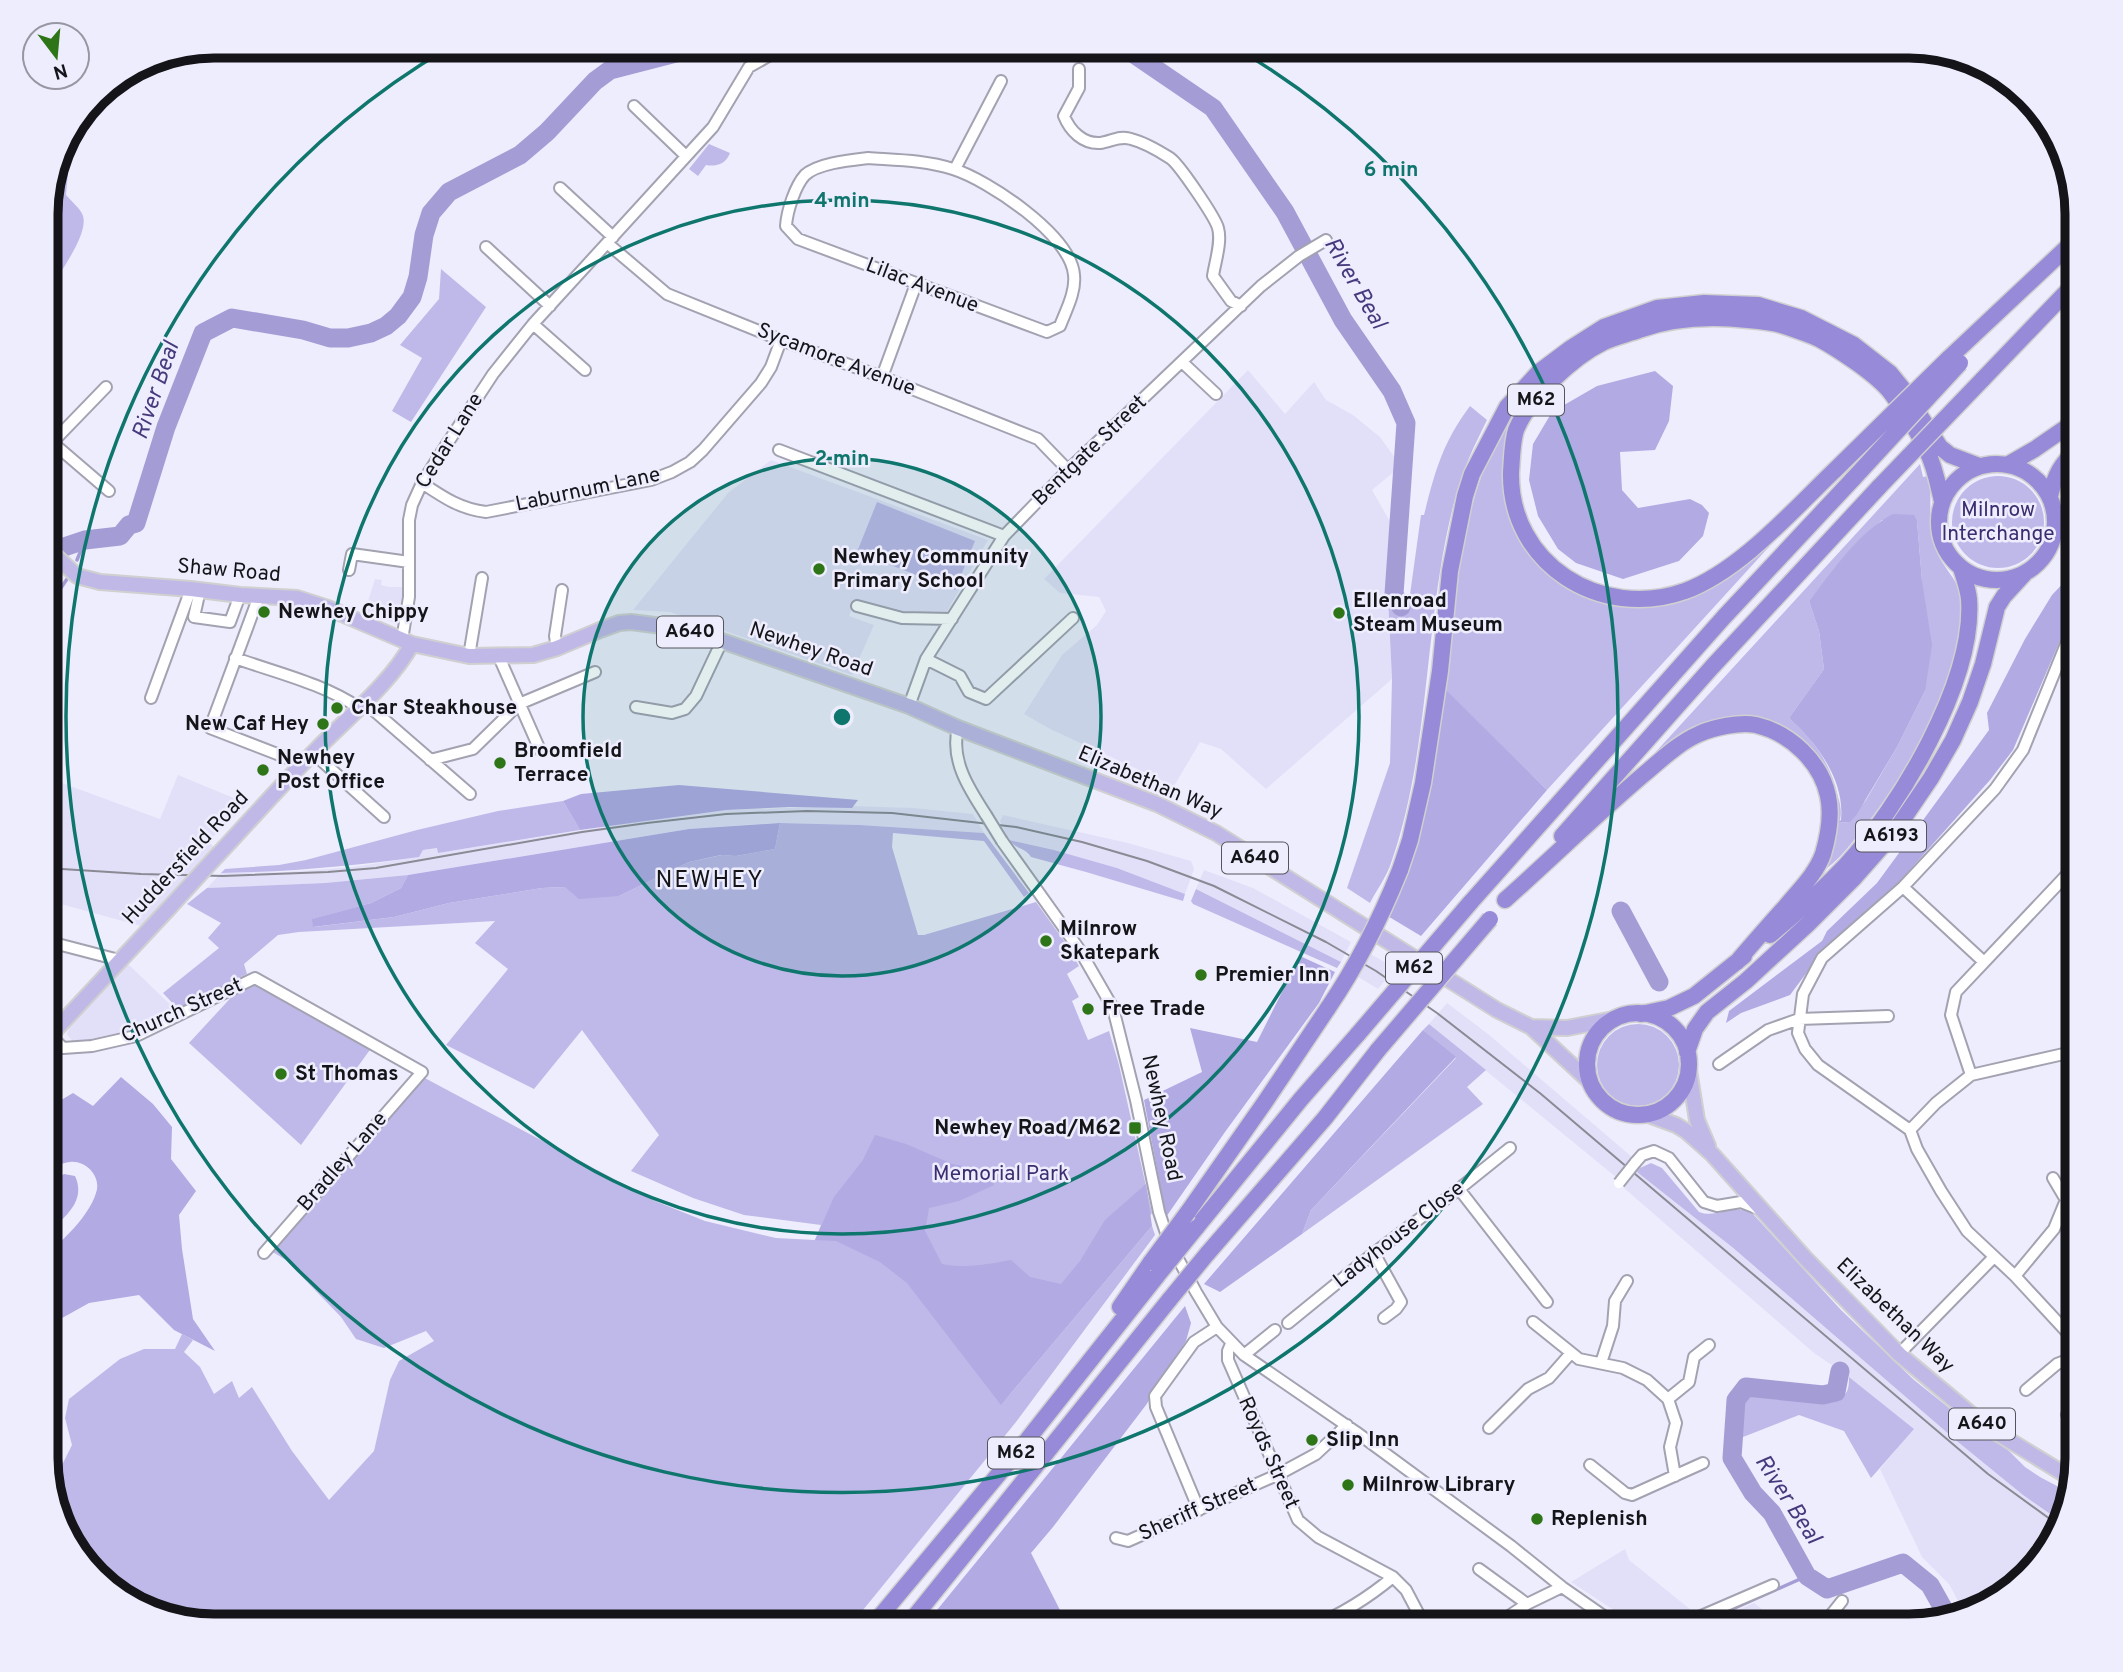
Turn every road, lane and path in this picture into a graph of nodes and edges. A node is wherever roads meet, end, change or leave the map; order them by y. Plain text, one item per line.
1 (765, 58) edge
2 (1079, 69) dead end
3 (1001, 81) dead end
4 (634, 106) dead end
5 (686, 156) junction
6 (955, 169) junction
7 (560, 188) dead end
8 (610, 240) junction
9 (1326, 240) dead end
10 (486, 247) dead end
11 (2065, 252) edge
12 (916, 284) junction
13 (2065, 294) edge
14 (550, 306) junction
15 (1241, 306) junction
16 (533, 324) junction
17 (781, 340) junction
18 (1954, 361) junction
19 (1182, 362) junction
20 (585, 370) dead end
21 (882, 377) junction
22 (106, 387) dead end
23 (1216, 394) dead end
24 (2065, 428) edge
25 (58, 437) edge
26 (779, 450) dead end
27 (58, 453) edge
28 (2065, 461) edge
29 (2008, 464) junction
30 (1979, 466) junction
31 (1068, 470) junction
32 (422, 483) junction
33 (109, 491) dead end
34 (2050, 496) junction
35 (1942, 501) junction
36 (1004, 537) junction
37 (58, 561) edge
38 (409, 562) junction
39 (1961, 568) junction
40 (349, 570) dead end
41 (2026, 572) junction
42 (482, 578) dead end
43 (195, 589) junction
44 (562, 590) dead end
45 (240, 595) junction
46 (259, 596) junction
47 (857, 606) dead end
48 (1073, 618) dead end
49 (952, 619) junction
50 (722, 641) junction
51 (407, 642) junction
52 (2065, 647) edge
53 (557, 648) junction
54 (469, 656) junction
55 (499, 657) junction
56 (235, 658) junction
57 (926, 659) junction
58 (595, 672) dead end
59 (151, 698) dead end
60 (519, 704) junction
61 (361, 705) junction
62 (909, 706) junction
63 (636, 707) dead end
64 (958, 728) junction
65 (540, 750) dead end
66 (313, 753) junction
67 (430, 760) junction
68 (303, 764) junction
69 (470, 794) dead end
70 (384, 817) dead end
71 (2065, 876) edge
72 (1903, 887) junction
73 (1505, 900) junction
74 (58, 944) edge
75 (119, 960) junction
76 (1737, 962) junction
77 (1984, 962) junction
78 (1641, 1014) junction
79 (1888, 1016) dead end
80 (1614, 1019) junction
81 (1799, 1019) junction
82 (58, 1027) edge
83 (1531, 1027) junction
84 (58, 1045) edge
85 (2065, 1054) edge
86 (1688, 1058) junction
87 (1719, 1064) dead end
88 (422, 1072) joint
89 (1972, 1075) junction
90 (1589, 1081) junction
91 (1646, 1114) junction
92 (1910, 1130) junction
93 (1510, 1148) dead end
94 (1712, 1154) junction
95 (1732, 1178) junction
96 (2053, 1178) dead end
97 (1619, 1183) dead end
98 (2065, 1185) edge
99 (1459, 1189) junction
100 (2060, 1189) junction
101 (2065, 1198) edge
102 (2065, 1202) edge
103 (1722, 1205) junction
104 (1761, 1210) junction
105 (264, 1253) dead end
106 (1374, 1253) junction
107 (1994, 1257) junction
108 (1154, 1269) junction
109 (2015, 1276) junction
110 (1627, 1281) dead end
111 (1547, 1302) dead end
112 (1384, 1318) dead end
113 (1533, 1322) dead end
114 (1288, 1323) dead end
115 (1217, 1327) junction
116 (1275, 1330) dead end
117 (2065, 1330) edge
118 (1231, 1344) junction
119 (1709, 1345) dead end
120 (1571, 1353) junction
121 (1899, 1354) junction
122 (1244, 1355) junction
123 (2065, 1361) edge
124 (1601, 1363) junction
125 (2026, 1390) dead end
126 (1668, 1399) junction
127 (1347, 1425) junction
128 (1489, 1428) dead end
129 (1703, 1463) dead end
130 (1590, 1465) dead end
131 (1279, 1474) junction
132 (2064, 1474) edge
133 (1675, 1476) junction
134 (1199, 1510) junction
135 (1116, 1538) dead end
136 (1479, 1569) dead end
137 (1393, 1577) junction
138 (1773, 1585) dead end
139 (1562, 1587) junction
140 (1842, 1601) dead end
141 (1527, 1604) junction
142 (882, 1614) edge
143 (917, 1614) edge
144 (1338, 1614) edge
145 (1419, 1614) edge
146 (1512, 1614) edge
147 (1601, 1614) edge
148 (1706, 1614) edge
149 (1832, 1614) edge

1 - 5 street, Cedar Lane
2 - 15 street
3 - 6 street
4 - 5 street
5 - 8 street, Cedar Lane
6 - 12 street, Lilac Avenue
6 - 12 street, Lilac Avenue
7 - 8 street, Sycamore Avenue
8 - 14 street, Cedar Lane
8 - 17 street, Sycamore Avenue
9 - 15 street, Bentgate Street
10 - 14 street
11 - 18 highway, M62
12 - 21 street
13 - 73 highway, M62, bridge
14 - 16 street, Cedar Lane
15 - 19 street, Bentgate Street
16 - 20 street
16 - 32 street, Cedar Lane
17 - 21 street, Sycamore Avenue
17 - 32 street, Laburnum Lane
18 - 35 highway, M62, bridge
18 - 108 highway, M62, bridge
19 - 23 street
19 - 31 street, Bentgate Street
21 - 31 street, Sycamore Avenue
22 - 25 street
24 - 29 highway
26 - 36 street
27 - 33 street
28 - 34 highway
29 - 30 highway
29 - 34 highway
30 - 35 highway
30 - 108 highway, M62, bridge
31 - 36 street, Bentgate Street
32 - 38 street, Cedar Lane
34 - 41 highway, A6193
35 - 39 highway, A6193
36 - 49 street, Bentgate Street
37 - 43 main road, Shaw Road
38 - 40 street
38 - 51 street, Cedar Lane
39 - 41 highway
39 - 76 highway, A6193
41 - 86 highway, A6193
42 - 54 street
43 - 45 main road, Shaw Road
43 - 45 street
43 - 59 street
44 - 53 street
45 - 46 main road, Shaw Road
46 - 51 main road, Shaw Road
46 - 56 street
47 - 49 street
48 - 57 street
49 - 57 street, Bentgate Street
50 - 53 main road, Newhey Road / A640
50 - 62 main road, Newhey Road / A640
50 - 63 street
51 - 54 main road, Newhey Road / A640
51 - 61 main road, Huddersfield Road
52 - 72 street
53 - 55 main road, Newhey Road / A640
54 - 55 main road, Newhey Road / A640
55 - 60 street
56 - 61 street
56 - 68 street
57 - 62 street, Bentgate Street
58 - 60 street
60 - 65 street
60 - 67 street
61 - 66 main road, Huddersfield Road
61 - 67 street
62 - 64 main road, Newhey Road / A640
64 - 83 main road, Elizabethan Way / A640
64 - 115 street, Newhey Road, bridge
66 - 68 main road, Huddersfield Road
66 - 70 street
67 - 69 street
68 - 75 main road, Huddersfield Road, bridge
71 - 77 street
72 - 77 street
72 - 81 street
73 - 76 highway, M62
73 - 143 highway, M62, bridge
74 - 75 street
75 - 82 main road, Huddersfield Road
76 - 78 highway, A6193
77 - 89 street
78 - 80 highway, A640
78 - 86 highway, A640
79 - 81 street
80 - 83 main road, Elizabethan Way / A640
80 - 90 highway
81 - 87 street
81 - 92 street
83 - 90 main road, Elizabethan Way / A640
84 - 88 street, Church Street
85 - 89 street
86 - 91 highway
86 - 94 main road, Elizabethan Way / A640
88 - 105 street, Bradley Lane
89 - 92 street
90 - 91 highway, A640
91 - 94 main road, Elizabethan Way / A640
92 - 107 street
93 - 99 street, Ladyhouse Close
94 - 95 main road, Elizabethan Way / A640
95 - 103 street
95 - 104 main road, Elizabethan Way / A640
96 - 100 street
97 - 103 street, bridge
98 - 100 street
99 - 106 street, Ladyhouse Close
99 - 111 street
100 - 101 street
102 - 109 street
103 - 104 street
104 - 121 main road, Elizabethan Way / A640
106 - 112 street
106 - 114 street, Ladyhouse Close
107 - 109 street
107 - 121 street
108 - 142 highway, M62
109 - 117 street
110 - 124 street
113 - 120 street
115 - 118 street, Newhey Road
115 - 134 street
116 - 122 street
118 - 122 street, Newhey Road
118 - 131 street, Royds Street
119 - 126 street
120 - 124 street
120 - 128 street
121 - 132 main road, Elizabethan Way / A640
122 - 127 street, Newhey Road
123 - 125 street
124 - 126 street
126 - 133 street
127 - 131 street, Sheriff Street
127 - 139 street, Newhey Road
129 - 133 street
130 - 133 street
131 - 134 street, Sheriff Street
131 - 137 street, Royds Street
134 - 135 street, Sheriff Street
136 - 141 street
137 - 144 street
137 - 145 street, Royds Street
138 - 148 street
139 - 141 street
139 - 147 street, Newhey Road
140 - 149 street
141 - 146 street

